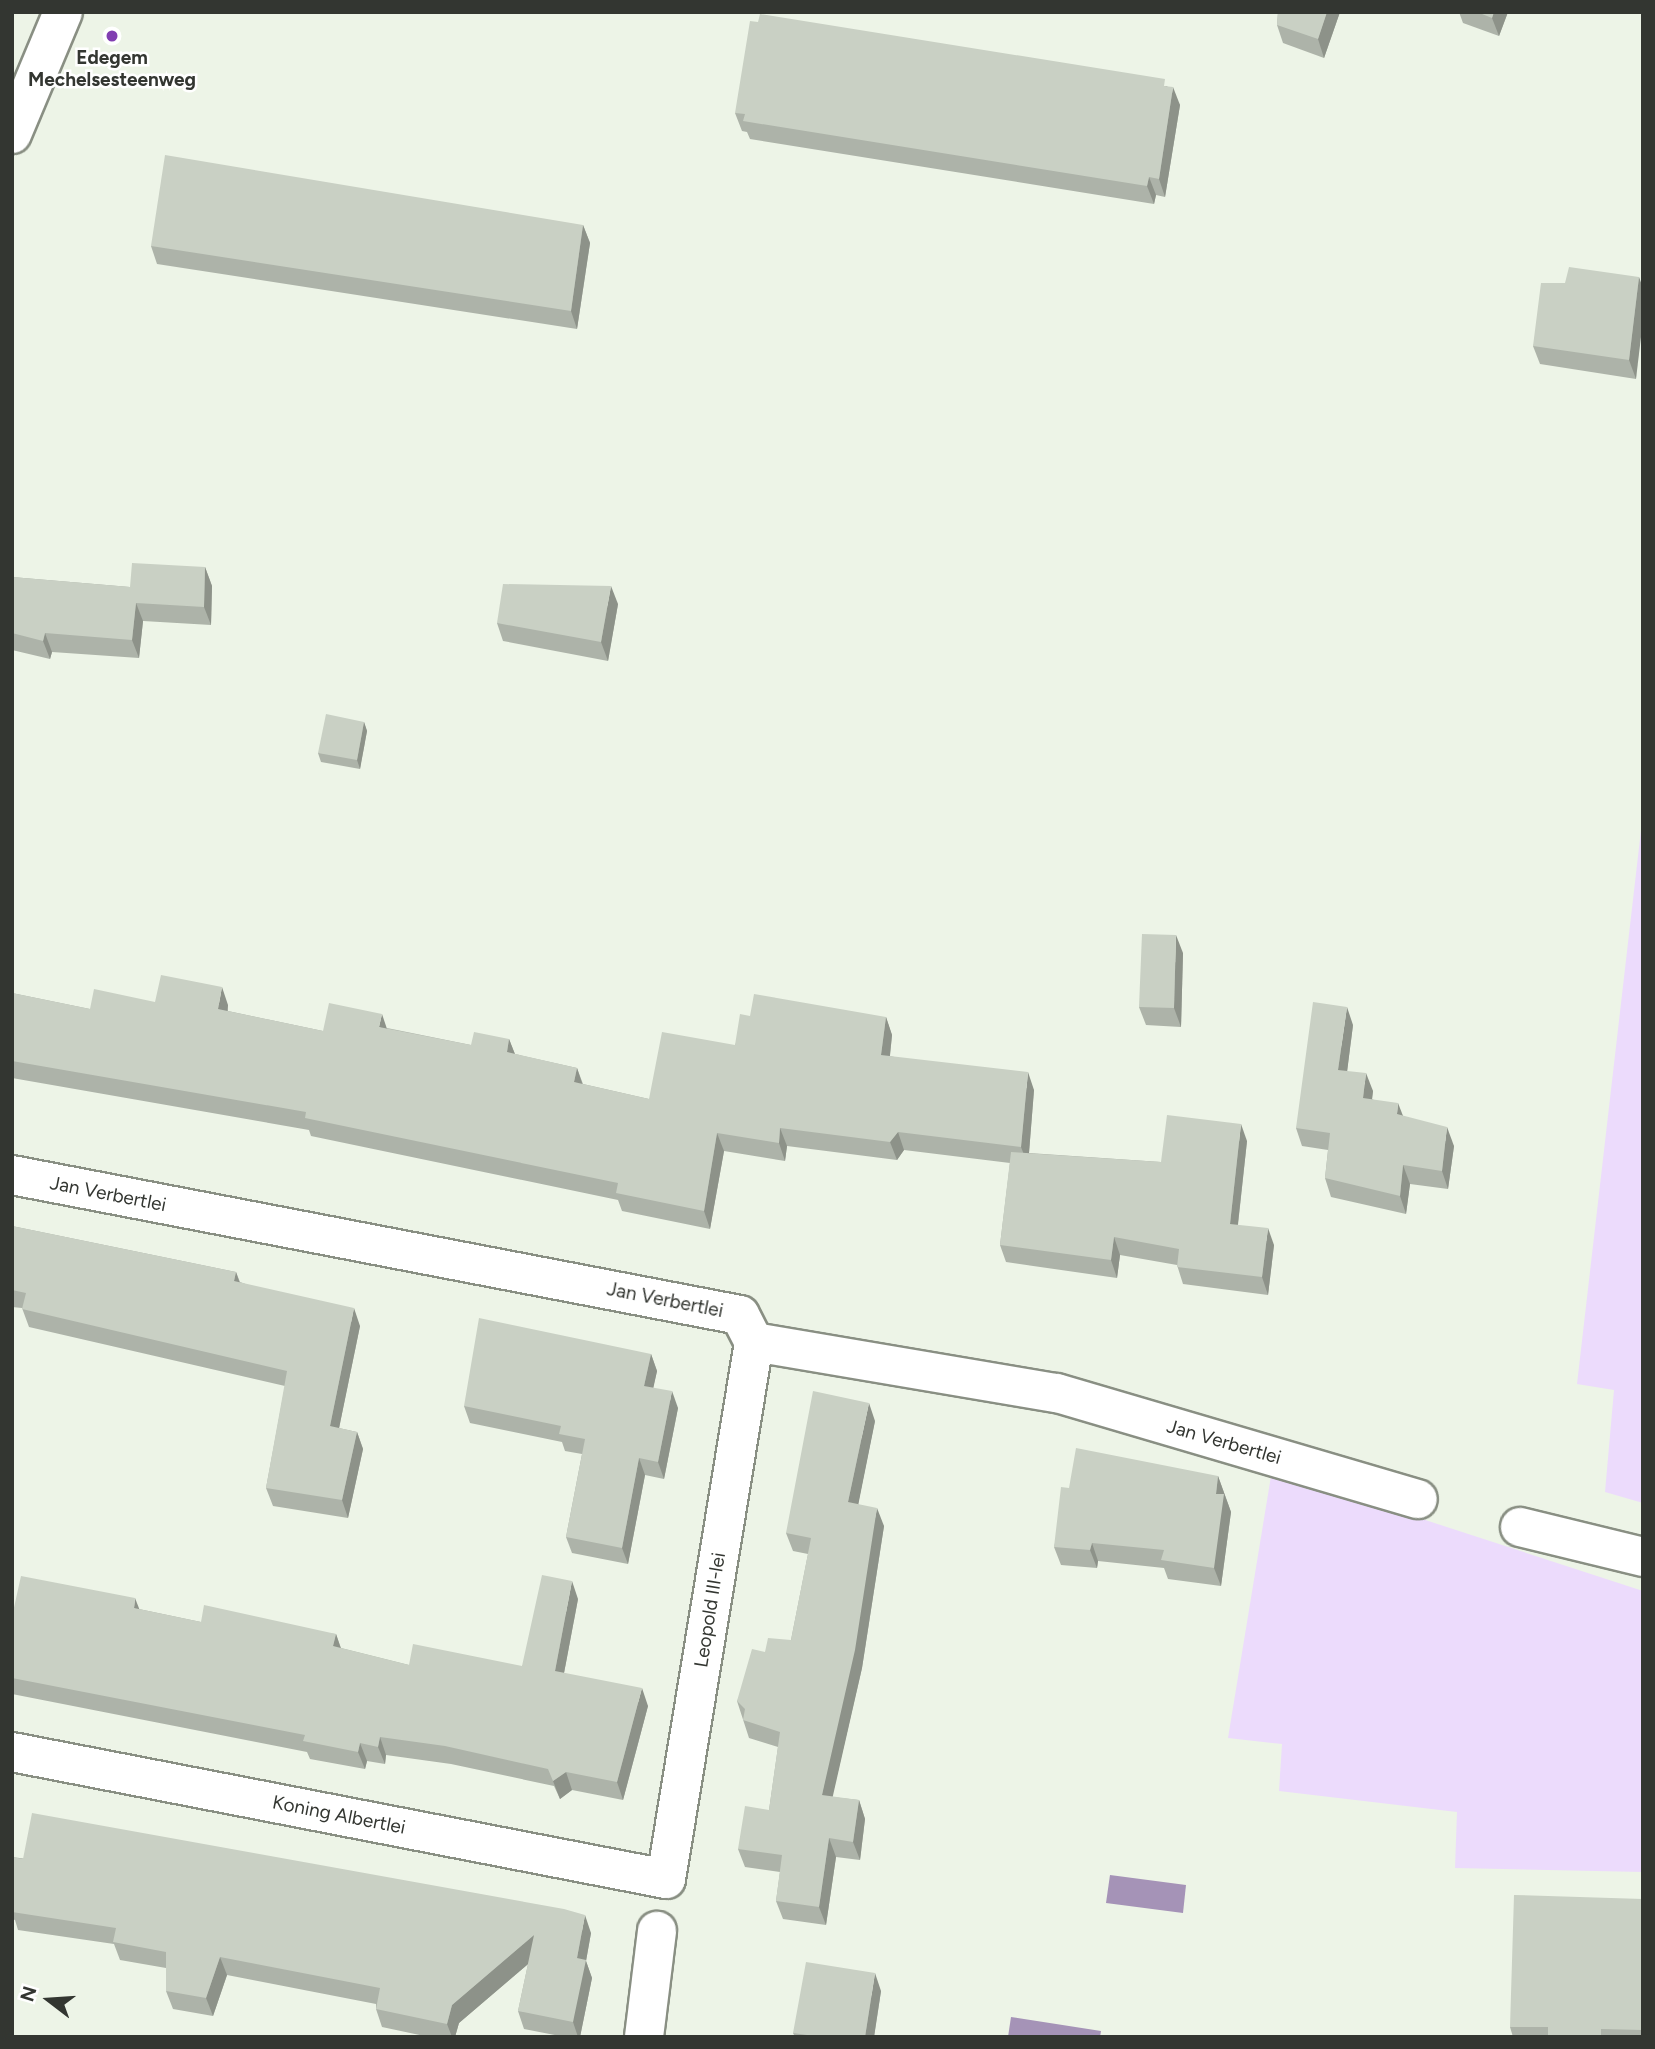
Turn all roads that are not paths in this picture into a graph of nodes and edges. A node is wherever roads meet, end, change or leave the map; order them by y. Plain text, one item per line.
1 (63, 12) edge
2 (12, 134) edge
3 (12, 1175) edge
4 (754, 1342) junction
5 (1418, 1499) dead end
6 (1520, 1527) dead end
7 (1643, 1557) edge
8 (12, 1752) edge
9 (666, 1879) joint
10 (657, 1931) dead end
11 (644, 2037) edge

1 - 2 street
3 - 4 street, Jan Verbertlei
4 - 5 street, Jan Verbertlei
4 - 9 street, Leopold III-lei
6 - 7 street
8 - 9 street, Koning Albertlei
10 - 11 street

